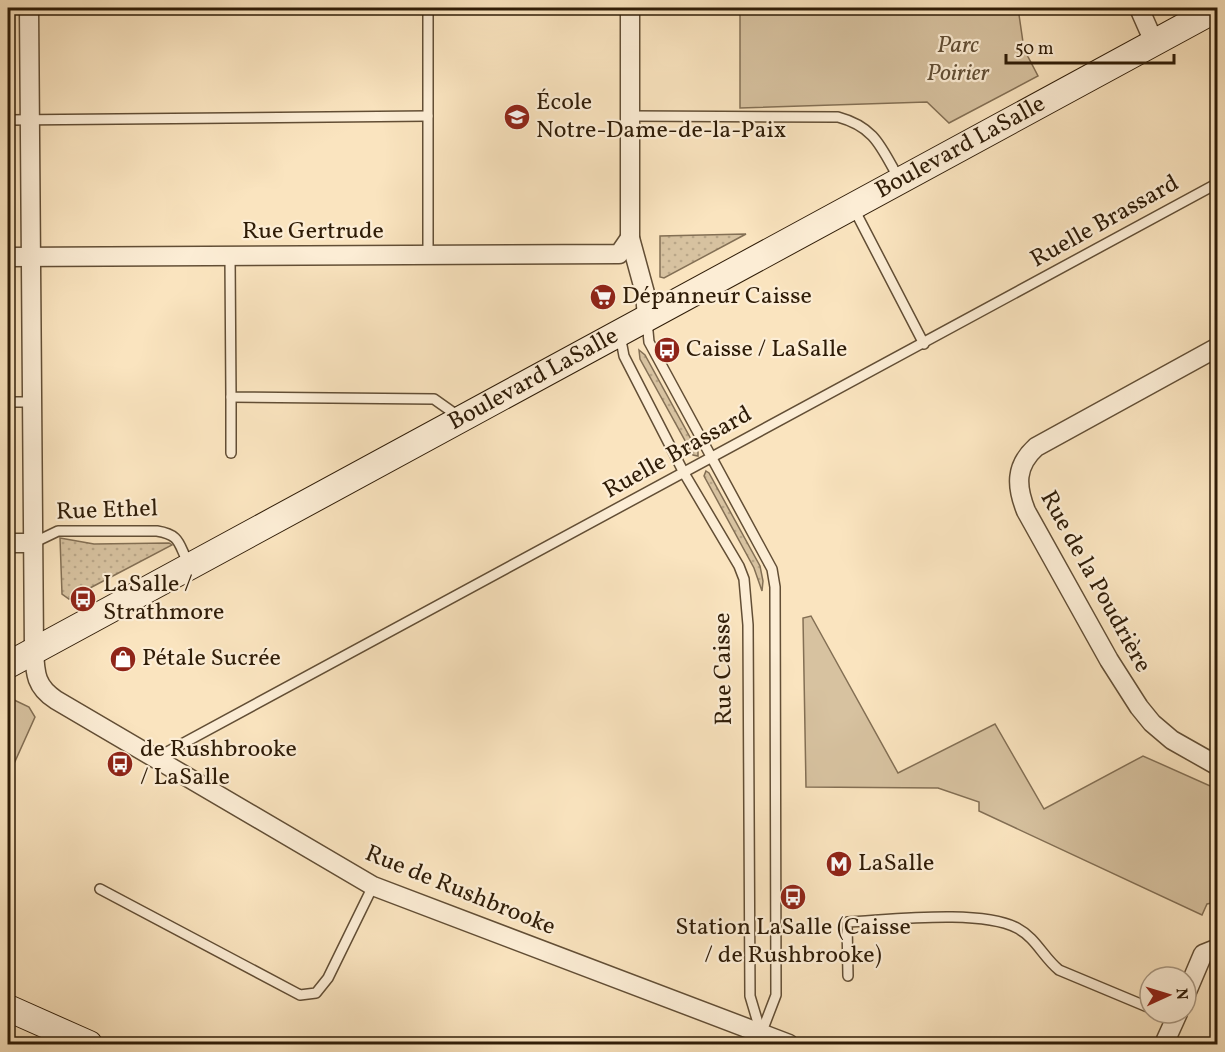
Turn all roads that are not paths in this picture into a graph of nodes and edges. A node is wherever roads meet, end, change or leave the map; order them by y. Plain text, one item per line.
1 (29, 8) edge
2 (428, 8) edge
3 (630, 8) edge
4 (1139, 8) edge
5 (1218, 8) edge
6 (1154, 42) junction
7 (428, 116) junction
8 (631, 116) junction
9 (30, 119) junction
10 (8, 120) edge
11 (900, 181) junction
12 (1218, 183) edge
13 (852, 207) junction
14 (630, 238) junction
15 (428, 256) junction
16 (8, 257) edge
17 (31, 257) junction
18 (230, 257) junction
19 (646, 318) junction
20 (620, 333) junction
21 (924, 344) junction
22 (1218, 347) edge
23 (231, 397) junction
24 (8, 402) edge
25 (32, 402) junction
26 (462, 418) junction
27 (231, 453) dead end
28 (712, 456) junction
29 (684, 473) junction
30 (8, 543) edge
31 (33, 543) junction
32 (191, 566) junction
33 (34, 651) junction
34 (8, 665) edge
35 (156, 758) junction
36 (1218, 766) edge
37 (374, 886) junction
38 (100, 889) dead end
39 (1218, 948) edge
40 (1198, 966) edge
41 (848, 976) dead end
42 (1138, 1003) edge
43 (8, 1008) edge
44 (1169, 1025) edge
45 (761, 1034) junction
46 (89, 1044) edge
47 (789, 1044) edge
48 (1164, 1044) edge

1 - 9 street, Rue de Rushbrooke
2 - 7 lane
3 - 8 street
4 - 6 street
5 - 6 main road, Boulevard LaSalle
6 - 11 main road, Boulevard LaSalle
7 - 9 lane
7 - 15 lane
8 - 11 lane
8 - 14 street
9 - 10 lane
9 - 17 street, Rue de Rushbrooke
11 - 13 main road, Boulevard LaSalle
12 - 21 lane, Ruelle Brassard
13 - 19 main road, Boulevard LaSalle
13 - 21 lane
14 - 15 street, Rue Gertrude
14 - 19 street
15 - 18 street, Rue Gertrude
16 - 17 street, Rue Gertrude
17 - 18 street, Rue Gertrude
17 - 25 street, Rue de Rushbrooke
18 - 23 lane
19 - 20 main road, Boulevard LaSalle
19 - 28 lane
20 - 26 main road, Boulevard LaSalle
20 - 29 lane, Rue Caisse
21 - 28 lane, Ruelle Brassard
22 - 36 street, Rue de la Poudrière
23 - 26 lane
23 - 27 lane
24 - 25 lane
25 - 31 street, Rue de Rushbrooke
26 - 32 main road, Boulevard LaSalle
28 - 29 lane, Ruelle Brassard
28 - 45 lane
29 - 35 lane, Ruelle Brassard
29 - 45 lane, Rue Caisse
30 - 31 street, Rue Ethel
31 - 32 lane, Rue Ethel
31 - 33 street, Rue de Rushbrooke
32 - 33 main road, Boulevard LaSalle
33 - 34 main road, Boulevard LaSalle
33 - 35 street, Rue de Rushbrooke
35 - 37 street, Rue de Rushbrooke
37 - 38 lane
37 - 45 street, Rue de Rushbrooke
39 - 40 street
41 - 42 lane
43 - 46 main road
44 - 48 street
45 - 47 street, Rue de Rushbrooke

